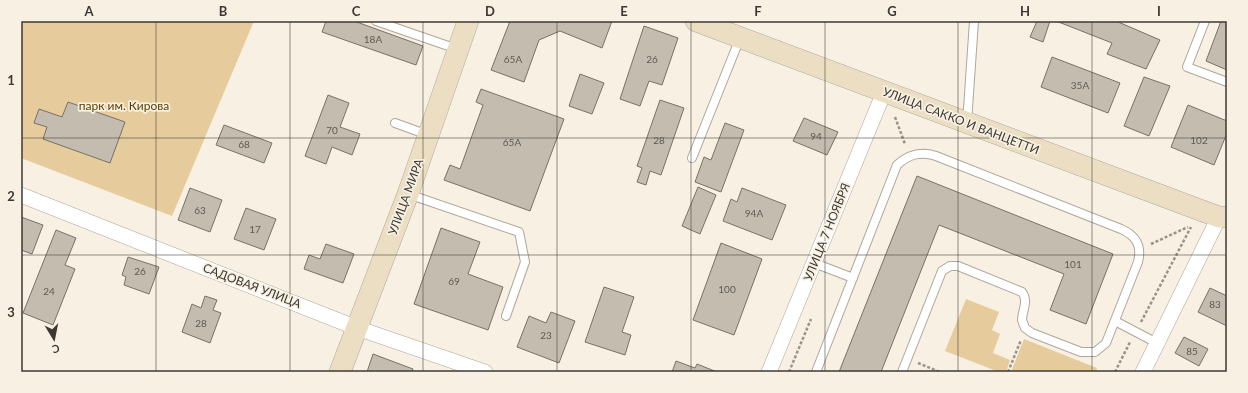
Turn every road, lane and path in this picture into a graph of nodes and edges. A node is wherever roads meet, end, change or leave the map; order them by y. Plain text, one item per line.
1 (376, 21) edge
2 (468, 21) edge
3 (696, 21) edge
4 (974, 21) edge
5 (1205, 21) edge
6 (740, 37) junction
7 (458, 49) junction
8 (1227, 82) edge
9 (884, 92) junction
10 (893, 111) dead end
11 (395, 123) dead end
12 (967, 123) junction
13 (428, 135) junction
14 (909, 156) junction
15 (692, 158) dead end
16 (408, 194) junction
17 (21, 195) edge
18 (1210, 217) edge
19 (1140, 249) junction
20 (814, 263) junction
21 (853, 278) junction
22 (506, 316) dead end
23 (1115, 321) junction
24 (357, 328) junction
25 (1026, 328) junction
26 (1136, 332) junction
27 (1157, 343) junction
28 (907, 359) junction
29 (340, 372) edge
30 (485, 372) edge
31 (769, 372) edge
32 (816, 372) edge
33 (902, 372) edge
34 (940, 372) edge
35 (1008, 372) edge
36 (1115, 372) edge
37 (1143, 372) edge

1 - 7 lane
2 - 7 street, УЛИЦА МИРА
3 - 6 street, УЛИЦА САККО И ВАНЦЕТТИ
4 - 12 lane
5 - 8 lane
6 - 9 street, УЛИЦА САККО И ВАНЦЕТТИ
6 - 15 lane
7 - 13 street, УЛИЦА МИРА
9 - 12 street, УЛИЦА САККО И ВАНЦЕТТИ
9 - 20 street, УЛИЦА 7 НОЯБРЯ
10 - 14 path
11 - 13 lane
12 - 18 street, УЛИЦА САККО И ВАНЦЕТТИ
13 - 16 street, УЛИЦА МИРА
14 - 19 lane
14 - 21 lane
16 - 22 lane
16 - 24 street, УЛИЦА МИРА
17 - 24 street, САДОВАЯ УЛИЦА
18 - 19 path
18 - 26 path
18 - 27 street
19 - 23 lane
20 - 21 lane
20 - 31 street, УЛИЦА 7 НОЯБРЯ
21 - 32 lane
23 - 25 lane
23 - 26 lane
24 - 29 street, УЛИЦА МИРА
24 - 30 street, САДОВАЯ УЛИЦА
25 - 28 lane
25 - 35 path
26 - 27 lane
26 - 36 path
27 - 37 street
28 - 33 lane
28 - 34 path

